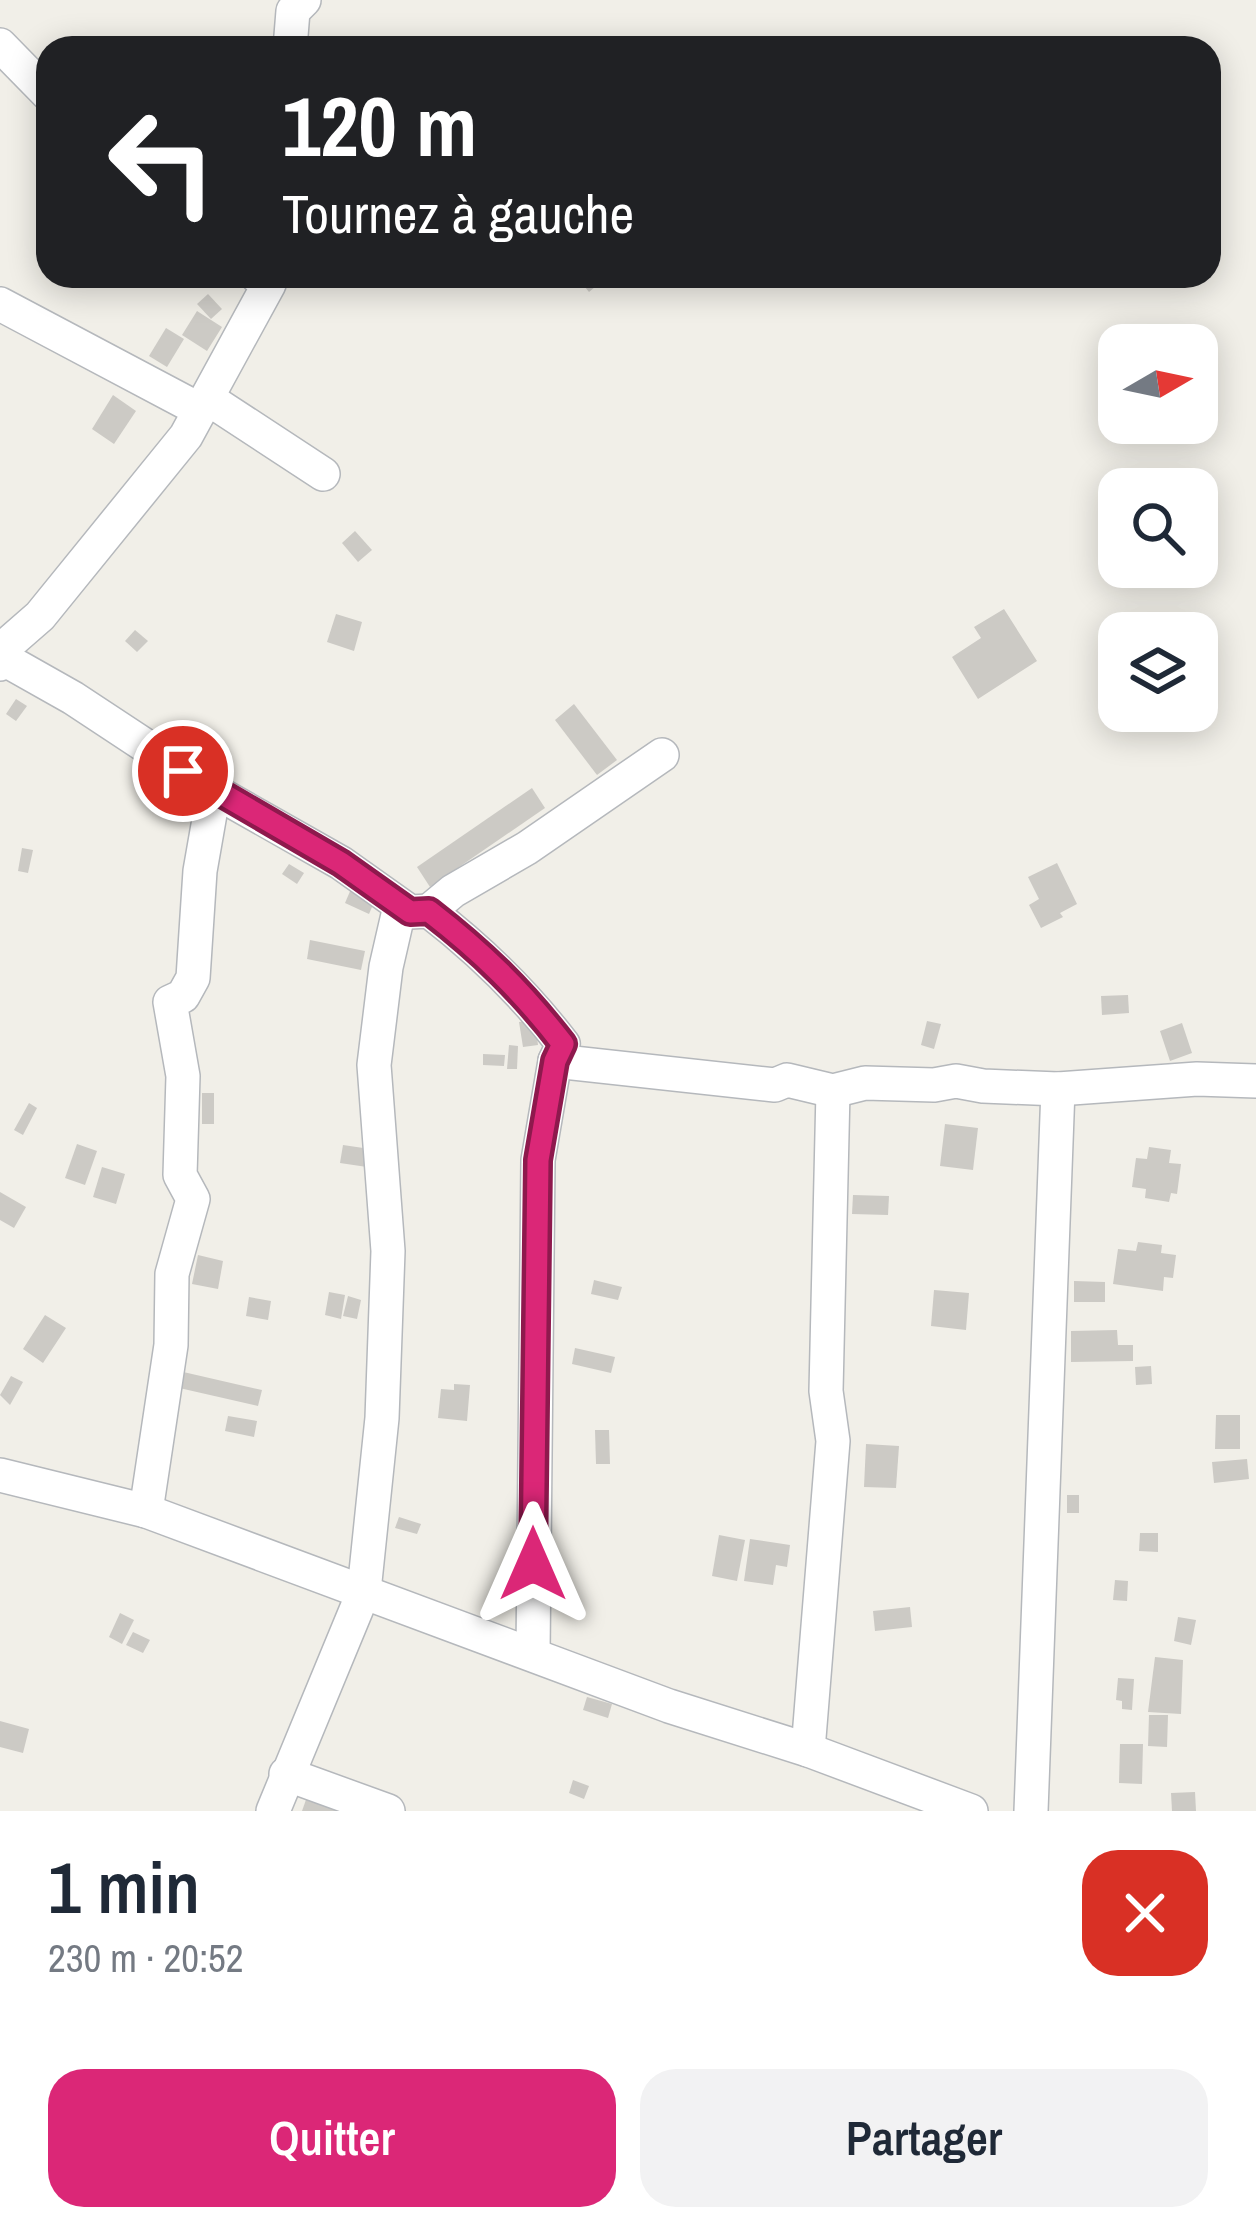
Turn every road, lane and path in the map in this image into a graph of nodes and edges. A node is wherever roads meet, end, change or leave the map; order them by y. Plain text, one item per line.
1 (304, 0) edge
2 (291, 36) edge
3 (0, 45) edge
4 (36, 82) edge
5 (262, 288) edge
6 (0, 304) edge
7 (204, 404) junction
8 (323, 474) dead end
9 (2, 661) edge
10 (662, 755) dead end
11 (214, 791) junction
12 (415, 909) junction
13 (555, 1061) junction
14 (1256, 1081) edge
15 (1058, 1089) junction
16 (833, 1090) junction
17 (0, 1475) edge
18 (146, 1511) junction
19 (364, 1591) junction
20 (532, 1653) junction
21 (808, 1750) junction
22 (286, 1774) junction
23 (273, 1811) edge
24 (388, 1811) edge
25 (971, 1811) edge
26 (1031, 1811) edge

1 - 2 street
3 - 4 street
5 - 7 street
6 - 7 street
7 - 8 street
7 - 9 street
9 - 11 street
10 - 12 street
11 - 12 street
11 - 18 street
12 - 13 street
12 - 19 street
13 - 16 street
13 - 20 street
14 - 15 street
15 - 16 street
15 - 26 street
16 - 21 street
17 - 18 street
18 - 19 street
19 - 20 street
19 - 22 street
20 - 21 street
21 - 25 street
22 - 23 street
22 - 24 street

